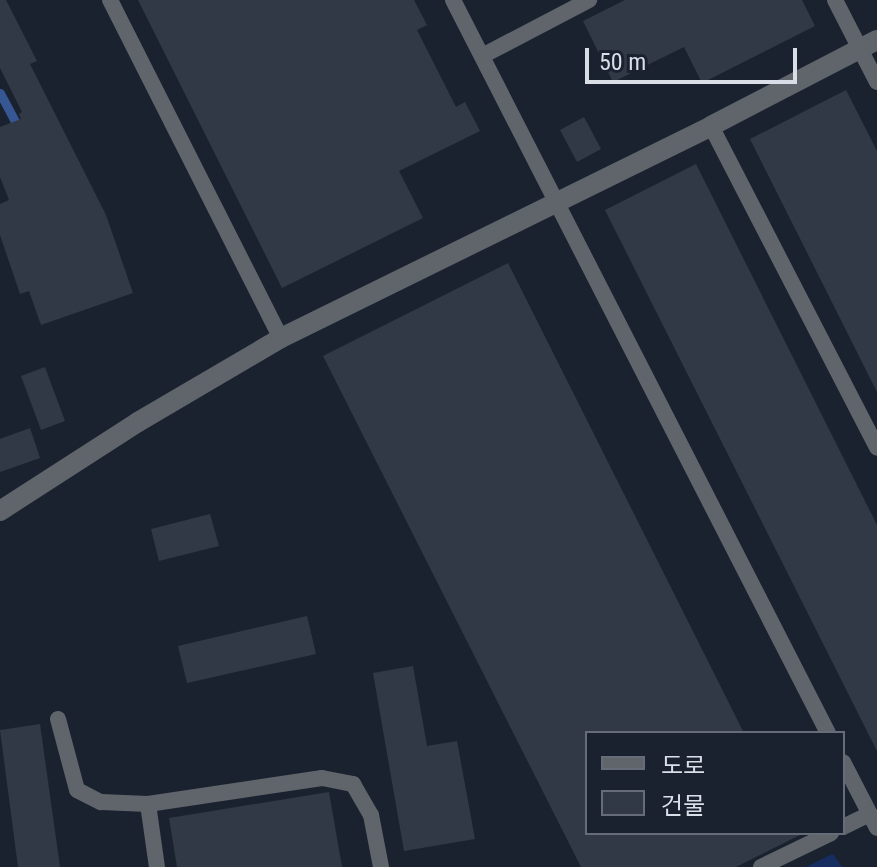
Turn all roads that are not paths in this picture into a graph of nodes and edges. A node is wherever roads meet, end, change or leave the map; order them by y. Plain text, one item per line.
1 (110, 0) edge
2 (453, 0) edge
3 (589, 0) edge
4 (835, 0) edge
5 (869, 44) edge
6 (482, 56) junction
7 (877, 82) edge
8 (711, 126) junction
9 (556, 202) junction
10 (281, 338) junction
11 (877, 448) edge
12 (0, 511) edge
13 (58, 719) dead end
14 (827, 731) edge
15 (845, 766) edge
16 (148, 804) junction
17 (873, 821) edge
18 (845, 827) edge
19 (827, 835) edge
20 (157, 867) edge
21 (381, 867) edge
22 (761, 867) edge

1 - 10 lane
2 - 6 lane
3 - 6 lane
4 - 5 lane
5 - 7 lane
5 - 8 street
6 - 9 lane
8 - 9 street
8 - 11 lane
9 - 10 street
9 - 14 lane
10 - 12 street
13 - 16 lane
15 - 17 lane
16 - 20 lane
16 - 21 lane
17 - 18 lane
19 - 22 lane

